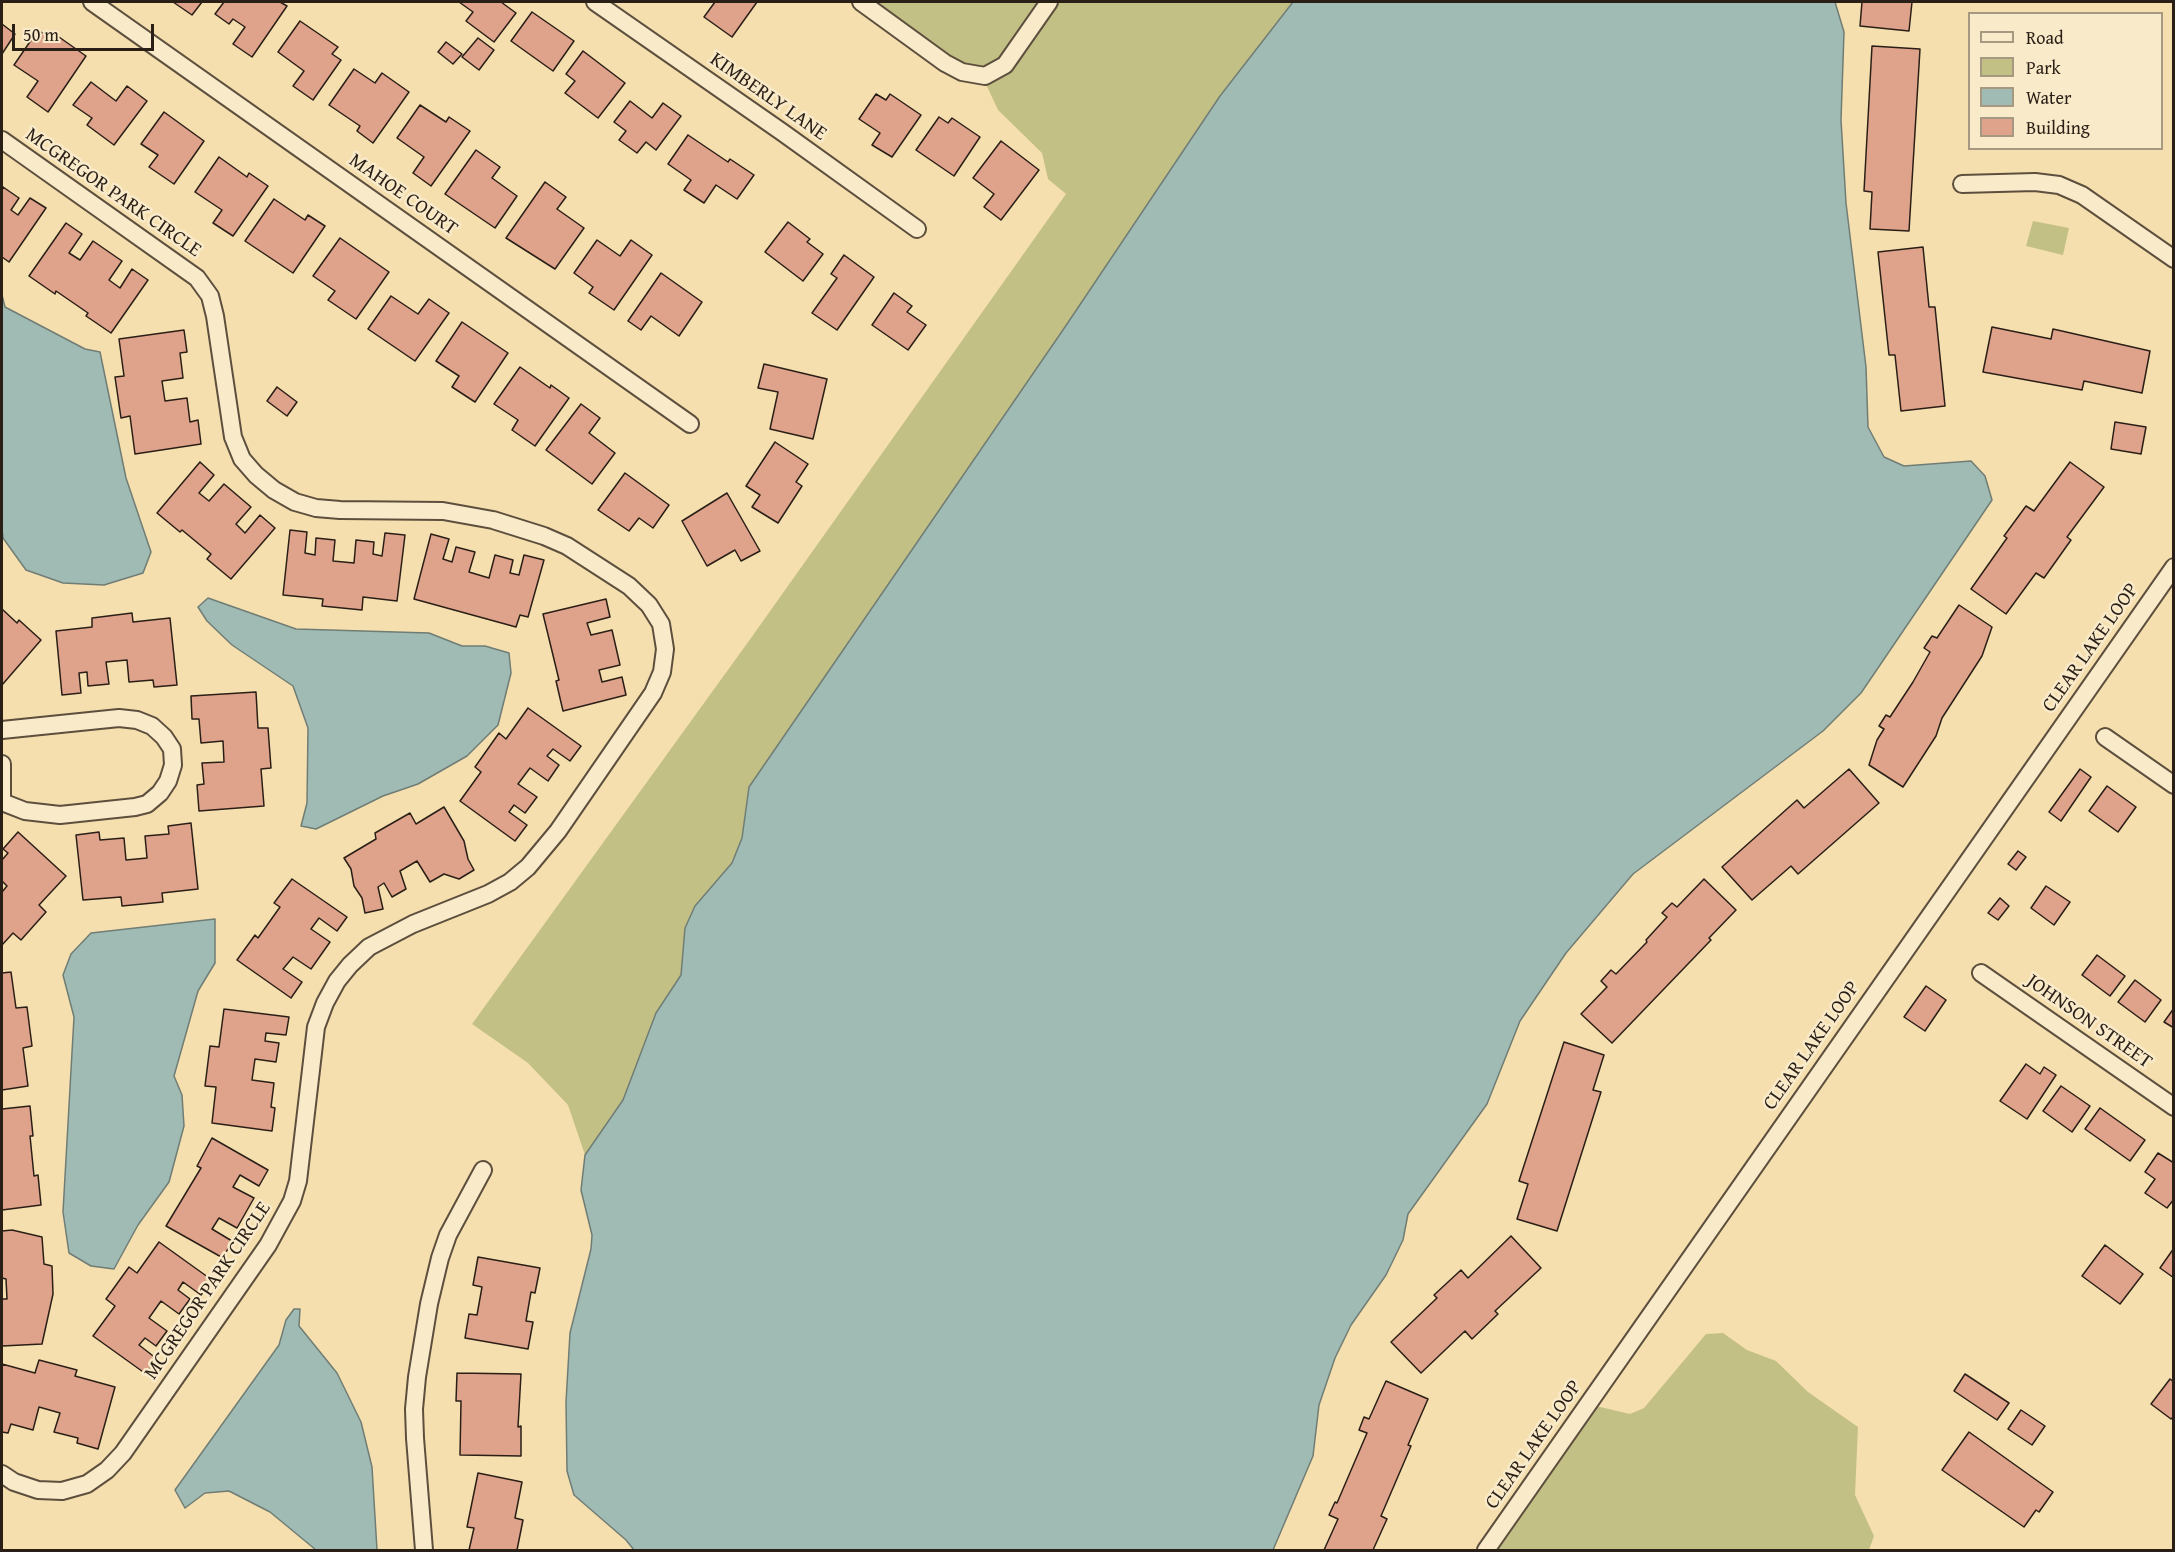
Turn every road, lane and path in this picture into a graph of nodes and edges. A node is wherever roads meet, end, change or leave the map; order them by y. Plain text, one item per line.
1 (92, 2) edge
2 (595, 2) edge
3 (861, 2) edge
4 (1049, 2) edge
5 (2, 140) edge
6 (1962, 184) dead end
7 (917, 229) dead end
8 (2174, 259) edge
9 (690, 424) dead end
10 (2174, 567) edge
11 (2, 730) edge
12 (2105, 737) dead end
13 (2, 764) edge
14 (2174, 785) edge
15 (2, 796) edge
16 (2, 802) edge
17 (1981, 973) dead end
18 (2174, 1107) edge
19 (483, 1170) dead end
20 (2, 1474) edge
21 (424, 1551) edge
22 (1486, 1551) edge

1 - 9 street, MAHOE COURT
2 - 7 street, KIMBERLY LANE
3 - 4 street
5 - 20 street, MCGREGOR PARK CIRCLE
6 - 8 street
10 - 22 street, CLEAR LAKE LOOP
11 - 16 street
12 - 14 street
13 - 15 street
17 - 18 street, JOHNSON STREET
19 - 21 street

